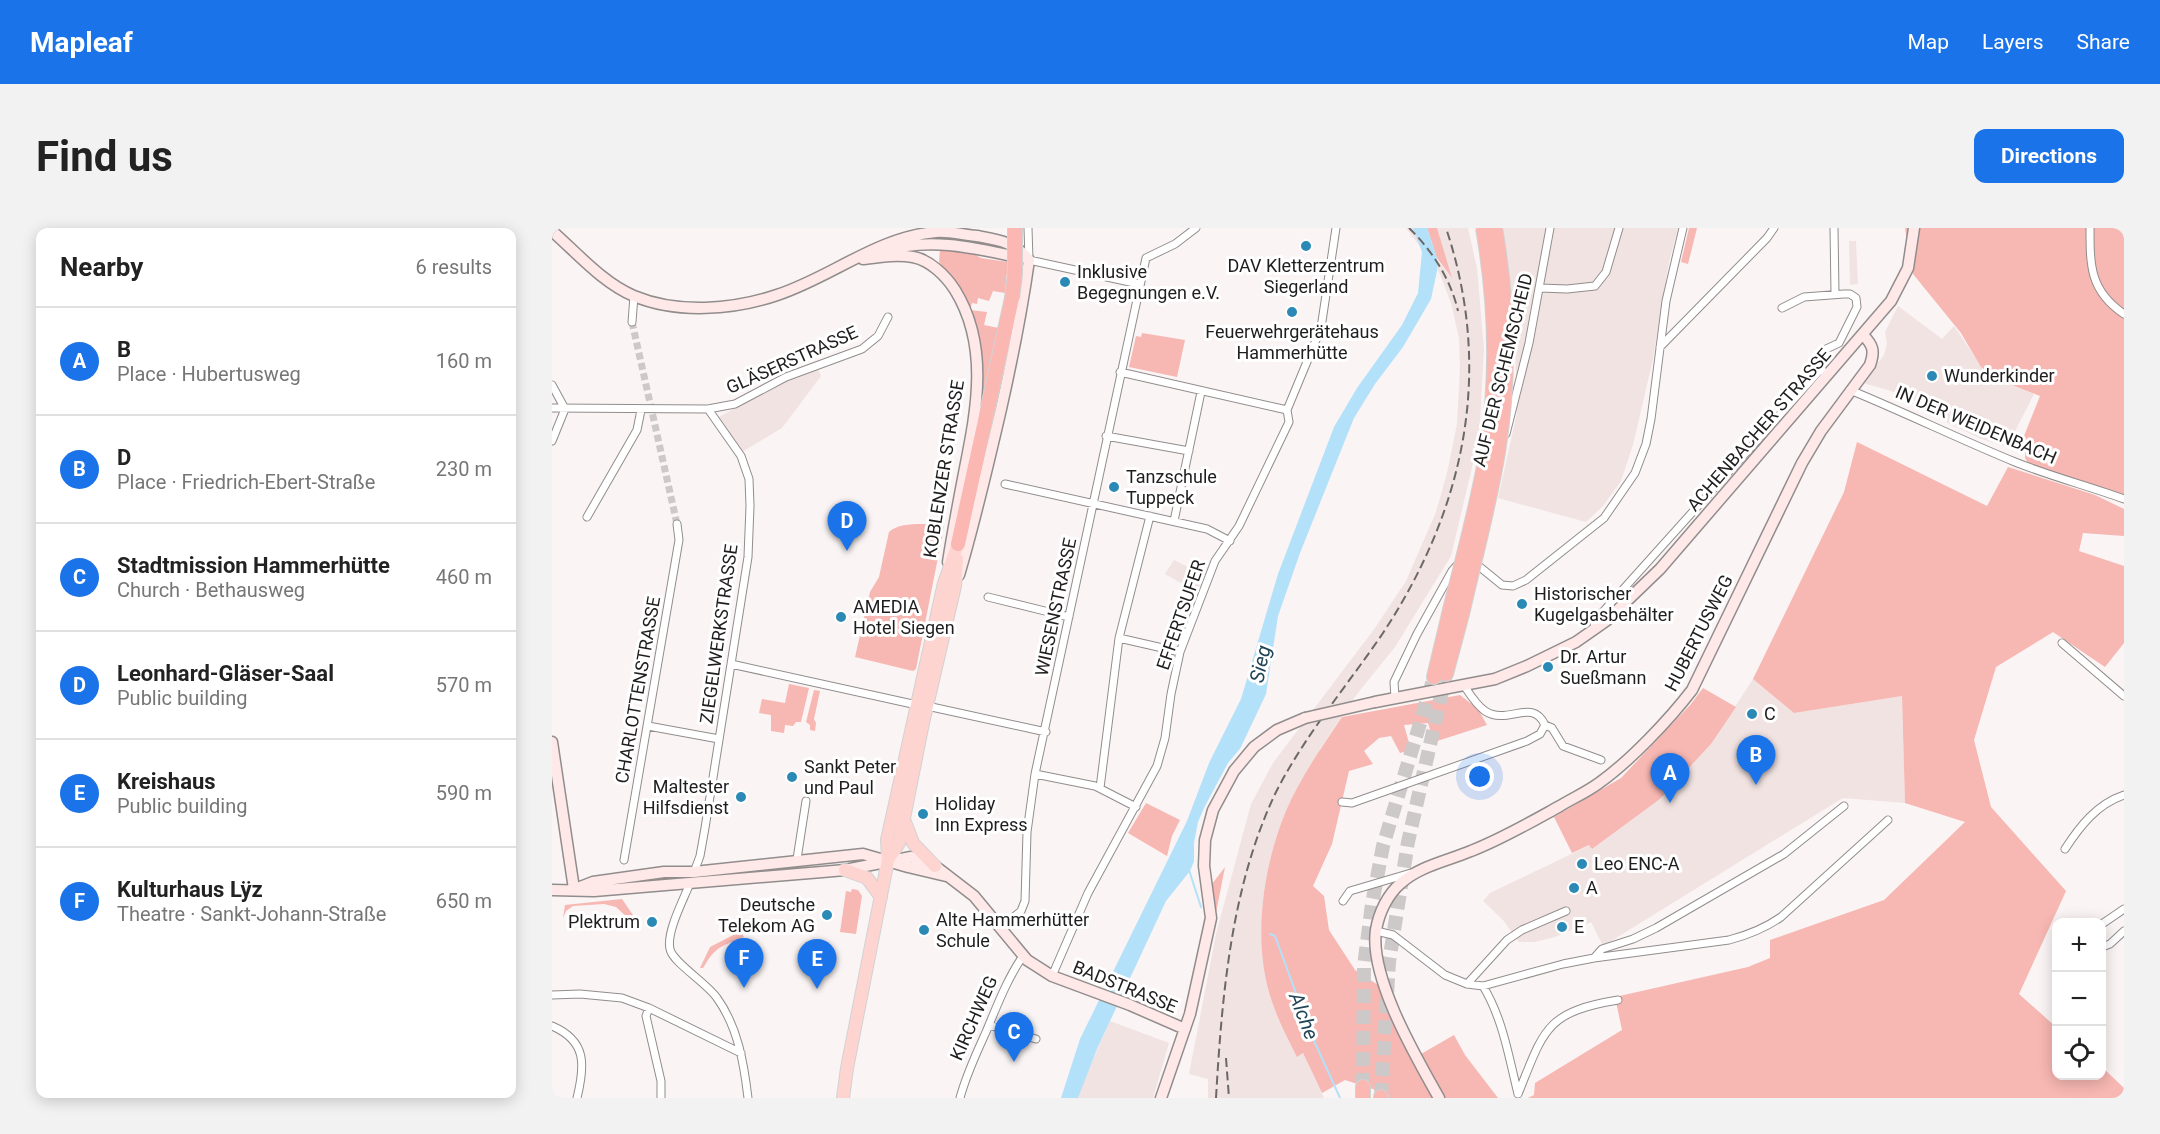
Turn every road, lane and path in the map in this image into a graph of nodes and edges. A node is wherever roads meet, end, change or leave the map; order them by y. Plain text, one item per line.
1 (1015, 228) edge
2 (1020, 228) edge
3 (1028, 228) edge
4 (1196, 228) edge
5 (1336, 228) edge
6 (1484, 228) edge
7 (1495, 228) edge
8 (1550, 228) edge
9 (1618, 228) edge
10 (1683, 228) edge
11 (1774, 228) edge
12 (1834, 228) edge
13 (1914, 228) edge
14 (2090, 228) edge
15 (552, 231) edge
16 (959, 234) junction
17 (1006, 242) junction
18 (937, 245) junction
19 (863, 259) junction
20 (1029, 260) junction
21 (840, 267) junction
22 (936, 268) junction
23 (1139, 284) junction
24 (1540, 288) junction
25 (1835, 294) junction
26 (634, 296) junction
27 (1782, 308) dead end
28 (2124, 314) edge
29 (888, 317) dead end
30 (632, 322) tunnel mouth
31 (1863, 335) junction
32 (1660, 347) junction
33 (1120, 372) junction
34 (1825, 372) junction
35 (552, 385) edge
36 (1850, 390) junction
37 (1201, 392) junction
38 (552, 408) edge
39 (565, 409) junction
40 (708, 409) junction
41 (641, 410) junction
42 (1287, 410) junction
43 (1106, 436) junction
44 (552, 441) edge
45 (1189, 451) junction
46 (1005, 484) dead end
47 (2124, 499) edge
48 (1092, 504) junction
49 (1150, 516) junction
50 (587, 517) dead end
51 (1174, 521) junction
52 (677, 524) tunnel mouth
53 (1230, 541) junction
54 (958, 544) joint
55 (1469, 551) junction
56 (950, 585) junction
57 (988, 597) dead end
58 (1456, 612) junction
59 (1069, 617) junction
60 (1119, 638) junction
61 (2061, 643) dead end
62 (1180, 652) junction
63 (731, 664) junction
64 (1440, 675) tunnel mouth
65 (1463, 684) junction
66 (2124, 696) edge
67 (1395, 698) junction
68 (922, 705) junction
69 (1545, 725) junction
70 (648, 726) junction
71 (1046, 732) junction
72 (719, 739) junction
73 (552, 742) edge
74 (1601, 760) dead end
75 (1035, 774) junction
76 (1100, 788) junction
77 (2124, 795) edge
78 (806, 801) dead end
79 (1342, 802) dead end
80 (1844, 806) dead end
81 (1136, 807) junction
82 (1888, 820) dead end
83 (904, 821) junction
84 (2065, 849) dead end
85 (797, 859) junction
86 (624, 860) dead end
87 (888, 860) junction
88 (935, 866) junction
89 (845, 870) junction
90 (1416, 871) junction
91 (694, 872) junction
92 (798, 873) junction
93 (946, 876) junction
94 (690, 883) junction
95 (552, 890) edge
96 (574, 890) junction
97 (881, 897) junction
98 (1343, 901) dead end
99 (2124, 909) edge
100 (1566, 911) dead end
101 (2106, 921) edge
102 (1000, 928) junction
103 (1376, 931) junction
104 (2124, 931) edge
105 (2106, 946) edge
106 (1023, 956) junction
107 (1594, 957) junction
108 (1052, 976) junction
109 (1467, 984) junction
110 (1483, 987) junction
111 (552, 995) edge
112 (1618, 1000) dead end
113 (649, 1008) junction
114 (989, 1025) junction
115 (552, 1026) edge
116 (1185, 1029) junction
117 (1036, 1039) dead end
118 (741, 1053) junction
119 (577, 1098) edge
120 (661, 1098) edge
121 (748, 1098) edge
122 (843, 1098) edge
123 (960, 1098) edge
124 (1161, 1098) edge
125 (1439, 1098) edge

1 - 54 highway, bridge
2 - 17 main road
3 - 20 street
4 - 23 street, WIESENSTRASSE
5 - 42 street, EFFERTSUFER
6 - 58 highway, bridge
7 - 58 highway, bridge
8 - 24 street, AUF DER SCHEMSCHEID
9 - 24 street
10 - 32 street
11 - 32 street
12 - 25 street
13 - 31 main road, ACHENBACHER STRASSE
14 - 28 street
15 - 26 main road
16 - 17 main road
16 - 18 main road
16 - 21 main road
17 - 20 main road
18 - 19 main road
18 - 20 main road
18 - 22 main road
19 - 21 main road
19 - 22 main road, KOBLENZER STRASSE
20 - 23 street
20 - 56 main road, KOBLENZER STRASSE
21 - 26 main road
22 - 56 main road, KOBLENZER STRASSE
23 - 33 street, WIESENSTRASSE
24 - 55 street, AUF DER SCHEMSCHEID
25 - 27 street
25 - 34 street
26 - 30 street
29 - 40 street, GLÄSERSTRASSE
31 - 34 main road, ACHENBACHER STRASSE
31 - 36 main road, HUBERTUSWEG
32 - 55 street
33 - 37 street
33 - 43 street, WIESENSTRASSE
34 - 65 main road, ACHENBACHER STRASSE
35 - 39 street
36 - 47 street, IN DER WEIDENBACH
36 - 90 main road, HUBERTUSWEG
37 - 42 street
37 - 45 street
38 - 39 street, GLÄSERSTRASSE
39 - 41 street, GLÄSERSTRASSE
39 - 44 street
40 - 41 street, GLÄSERSTRASSE
40 - 63 street, ZIEGELWERKSTRASSE
41 - 50 street
42 - 53 street, EFFERTSUFER
43 - 45 street
43 - 48 street, WIESENSTRASSE
45 - 51 street
46 - 48 street
48 - 49 street
48 - 59 street, WIESENSTRASSE
49 - 51 street
49 - 60 street
51 - 53 street
52 - 70 street, CHARLOTTENSTRASSE
53 - 62 street, EFFERTSUFER
54 - 56 main road, KOBLENZER STRASSE
55 - 67 street
56 - 68 main road, KOBLENZER STRASSE
57 - 59 street
58 - 64 highway
59 - 71 street, WIESENSTRASSE
60 - 62 street
60 - 76 street
61 - 66 street
62 - 81 street, EFFERTSUFER
63 - 68 street
63 - 72 street, ZIEGELWERKSTRASSE
65 - 67 main road, ACHENBACHER STRASSE
65 - 69 street
67 - 116 main road, ACHENBACHER STRASSE, bridge
68 - 71 street
68 - 83 main road, KOBLENZER STRASSE
68 - 87 main road, KOBLENZER STRASSE
69 - 74 street
69 - 79 street
70 - 72 street
70 - 86 street, CHARLOTTENSTRASSE
71 - 75 street, WIESENSTRASSE
72 - 91 street, ZIEGELWERKSTRASSE
73 - 96 main road
75 - 76 street
75 - 102 street, WIESENSTRASSE
76 - 81 street
77 - 84 street
78 - 85 street
80 - 107 street
81 - 108 street, EFFERTSUFER
82 - 107 street
83 - 87 main road, KOBLENZER STRASSE
83 - 88 main road
85 - 87 main road
85 - 91 main road
85 - 92 main road
87 - 88 main road
87 - 89 main road
87 - 93 main road
87 - 97 main road, KOBLENZER STRASSE
88 - 93 main road
89 - 92 main road
89 - 97 main road
90 - 98 street, HUBERTUSWEG
90 - 103 main road, HUBERTUSWEG
91 - 94 main road
91 - 96 main road
92 - 94 main road
93 - 102 main road
94 - 96 main road
94 - 118 street
95 - 96 main road
97 - 122 main road, KOBLENZER STRASSE
99 - 101 street
100 - 109 street
102 - 106 main road
103 - 109 street
103 - 125 main road, HUBERTUSWEG
104 - 105 street
106 - 108 main road, BADSTRASSE
106 - 114 street, KIRCHWEG
107 - 110 street
108 - 116 main road, BADSTRASSE
109 - 110 street
110 - 112 street
111 - 113 street
113 - 118 street
113 - 120 street
114 - 117 street
114 - 123 street, KIRCHWEG
115 - 119 street
116 - 124 main road, ACHENBACHER STRASSE
118 - 121 street

